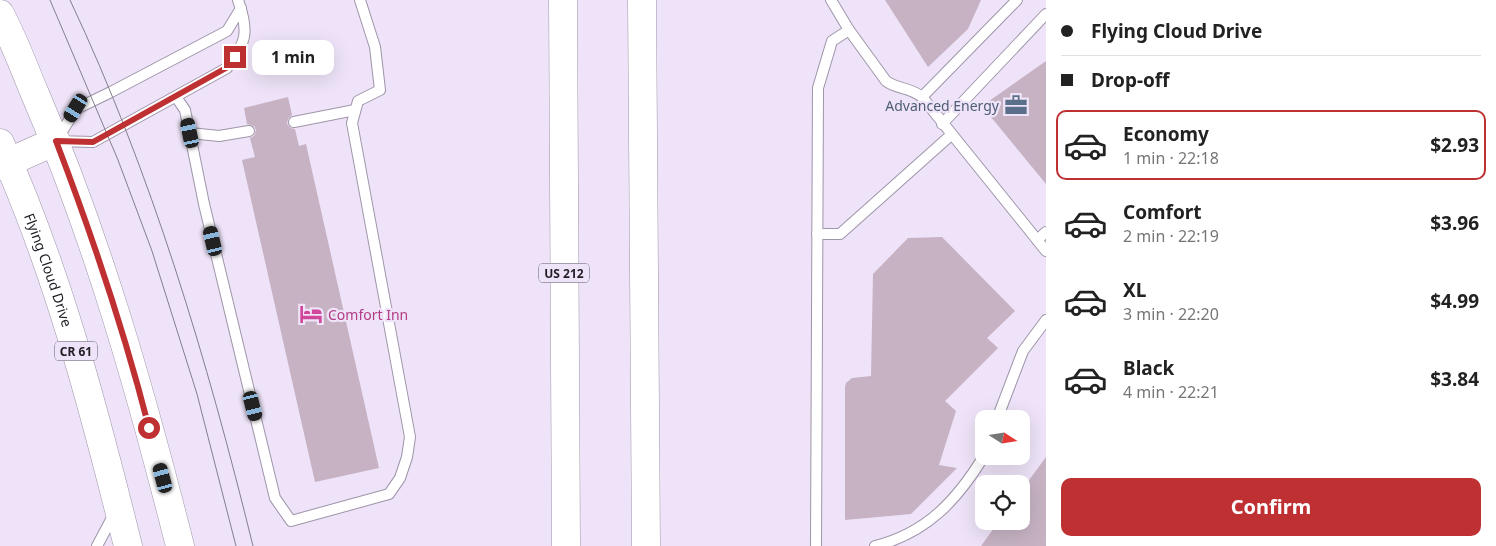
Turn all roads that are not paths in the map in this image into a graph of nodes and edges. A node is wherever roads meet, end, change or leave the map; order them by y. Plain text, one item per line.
1 (360, 0) edge
2 (563, 0) edge
3 (642, 0) edge
4 (659, 0) edge
5 (831, 0) edge
6 (1017, 0) edge
7 (240, 4) edge
8 (0, 14) edge
9 (1046, 14) edge
10 (849, 30) junction
11 (176, 97) junction
12 (922, 97) junction
13 (355, 110) junction
14 (294, 122) dead end
15 (942, 124) junction
16 (249, 131) dead end
17 (190, 133) junction
18 (951, 135) junction
19 (56, 141) junction
20 (3, 157) edge
21 (643, 214) junction
22 (1046, 232) edge
23 (817, 234) junction
24 (1037, 240) junction
25 (1046, 251) edge
26 (1046, 320) edge
27 (1000, 410) edge
28 (978, 465) edge
29 (118, 506) junction
30 (97, 546) edge
31 (128, 546) edge
32 (180, 546) edge
33 (566, 546) edge
34 (646, 546) edge
35 (816, 546) edge
36 (875, 546) edge

1 - 13 lane
2 - 33 main road, US 212
3 - 21 main road
4 - 21 main road
5 - 10 lane
6 - 12 lane
7 - 11 lane
7 - 19 lane
8 - 19 main road
9 - 15 lane
10 - 12 lane
10 - 23 lane
11 - 17 lane
11 - 19 lane
12 - 15 lane
13 - 14 lane
13 - 17 lane
15 - 18 lane
16 - 17 lane
18 - 23 lane
18 - 24 lane
19 - 20 main road
19 - 32 main road
20 - 29 main road, Flying Cloud Drive / CR 61
21 - 34 main road
22 - 24 lane
23 - 35 lane
24 - 25 lane
26 - 27 lane
28 - 36 lane
29 - 30 lane
29 - 31 main road, Flying Cloud Drive / CR 61

